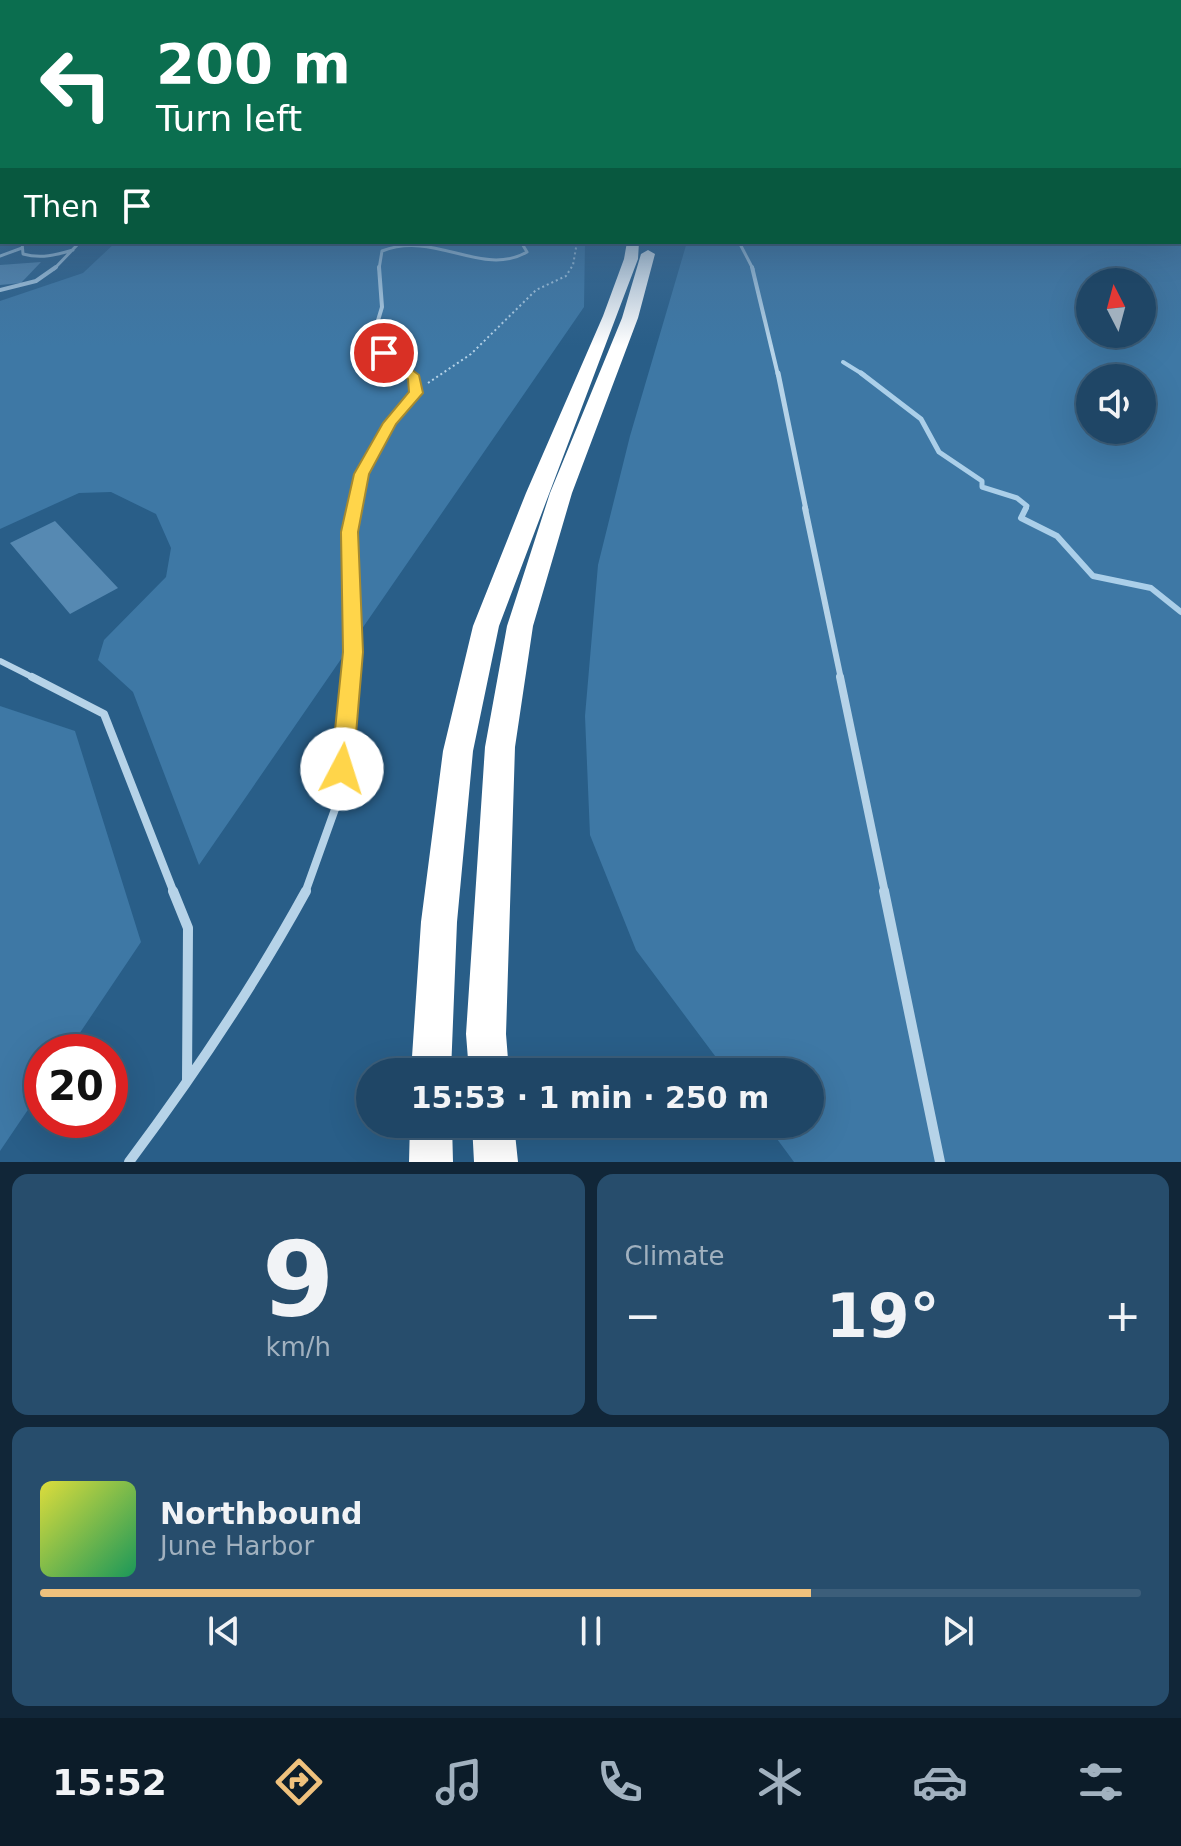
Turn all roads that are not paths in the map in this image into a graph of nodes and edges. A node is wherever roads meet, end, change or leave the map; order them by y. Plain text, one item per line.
1 (78, 244) edge
2 (398, 244) edge
3 (418, 244) edge
4 (522, 244) edge
5 (633, 244) edge
6 (648, 244) edge
7 (740, 244) edge
8 (22, 245) edge
9 (73, 250) junction
10 (0, 256) edge
11 (0, 290) edge
12 (0, 661) edge
13 (432, 1058) edge
14 (488, 1058) edge
15 (187, 1084) junction
16 (431, 1138) edge
17 (494, 1138) edge
18 (129, 1162) edge
19 (431, 1162) edge
20 (496, 1162) edge
21 (940, 1162) edge

1 - 9 lane
2 - 15 lane
3 - 4 lane
5 - 13 highway
6 - 14 highway
7 - 21 lane
8 - 9 lane
8 - 10 lane
9 - 11 lane
12 - 15 lane
15 - 18 lane
16 - 19 highway
17 - 20 highway

